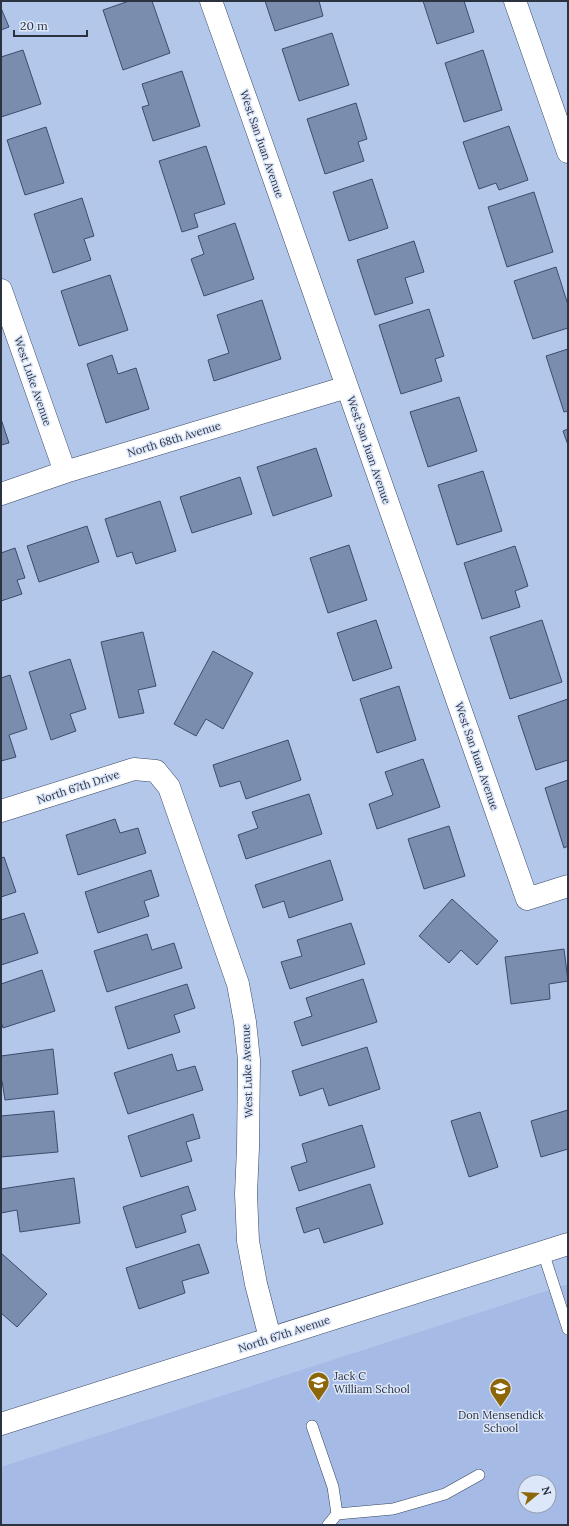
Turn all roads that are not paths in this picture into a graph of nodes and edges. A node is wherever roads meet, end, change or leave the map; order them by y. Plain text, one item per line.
1 (211, 1) edge
2 (515, 1) edge
3 (568, 152) edge
4 (1, 290) edge
5 (347, 387) junction
6 (65, 472) junction
7 (1, 494) edge
8 (156, 771) joint
9 (1, 811) edge
10 (568, 886) edge
11 (568, 1244) edge
12 (543, 1252) junction
13 (568, 1329) edge
14 (270, 1338) junction
15 (1, 1424) edge
16 (312, 1426) dead end
17 (479, 1475) dead end
18 (337, 1514) junction
19 (328, 1525) edge

1 - 5 street, West San Juan Avenue
2 - 3 street
4 - 6 street, West Luke Avenue
5 - 6 street, North 68th Avenue
5 - 10 street, West San Juan Avenue
6 - 7 street, North 68th Avenue
8 - 9 street, North 67th Drive
8 - 14 street, West Luke Avenue
11 - 12 street, North 67th Avenue
12 - 13 lane
12 - 14 street, North 67th Avenue
14 - 15 street, North 67th Avenue
16 - 18 lane
17 - 18 lane
18 - 19 lane

